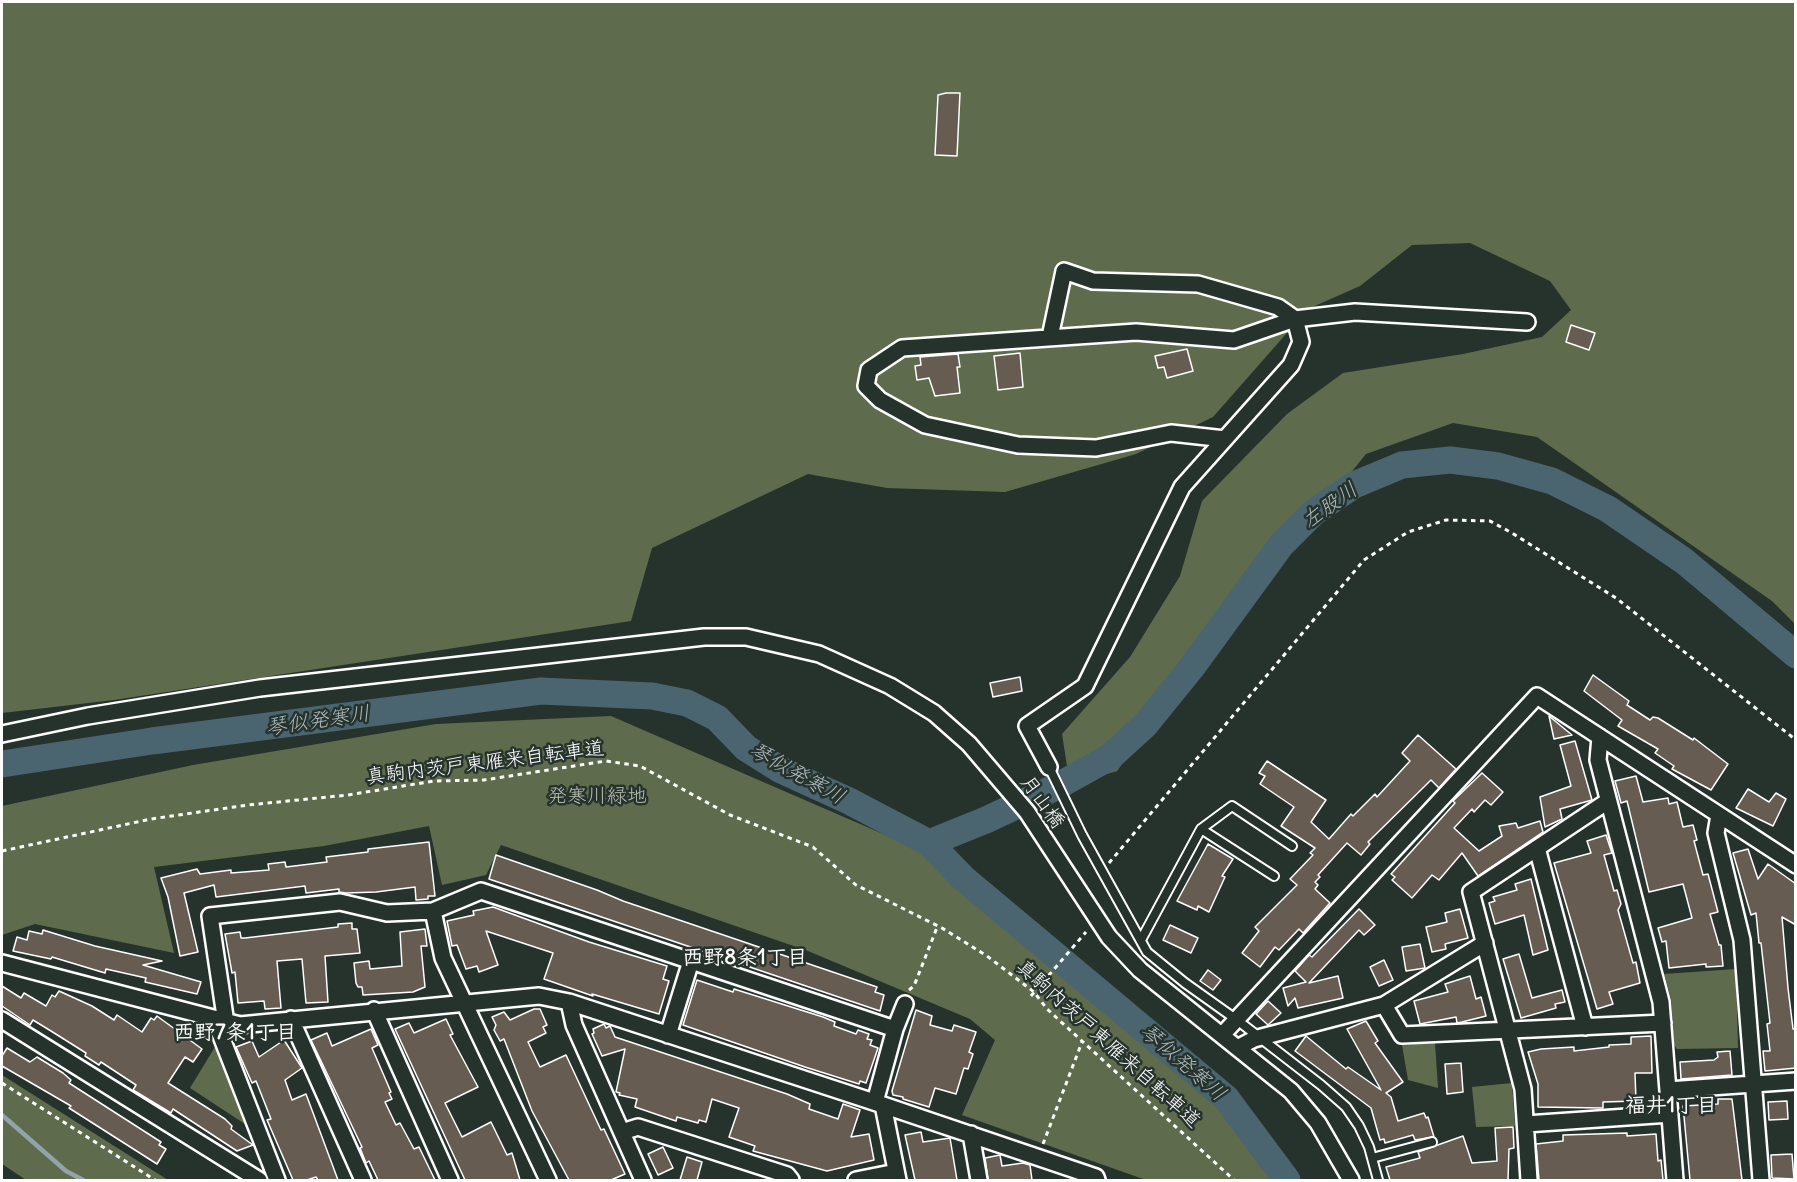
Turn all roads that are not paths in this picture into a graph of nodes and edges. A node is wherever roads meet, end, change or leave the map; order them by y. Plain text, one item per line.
1 (1295, 320) junction
2 (1527, 322) dead end
3 (1050, 337) junction
4 (1225, 439) junction
5 (2, 734) edge
6 (1600, 737) junction
7 (1049, 767) joint
8 (1608, 801) junction
9 (1719, 815) junction
10 (1201, 829) junction
11 (1292, 846) dead end
12 (1538, 848) junction
13 (1796, 865) edge
14 (1274, 876) dead end
15 (433, 911) junction
16 (1141, 940) junction
17 (1485, 943) junction
18 (691, 961) junction
19 (2, 963) edge
20 (904, 1000) road end
21 (568, 1002) junction
22 (464, 1003) junction
23 (1384, 1005) junction
24 (374, 1010) junction
25 (291, 1019) junction
26 (2, 1020) edge
27 (1237, 1020) junction
28 (220, 1021) junction
29 (1663, 1023) junction
30 (1585, 1027) junction
31 (895, 1029) junction
32 (1508, 1032) junction
33 (1223, 1034) junction
34 (668, 1035) junction
35 (1260, 1037) junction
36 (1239, 1047) junction
37 (1796, 1081) edge
38 (1754, 1083) junction
39 (1668, 1090) junction
40 (879, 1103) junction
41 (1670, 1114) junction
42 (1526, 1124) junction
43 (622, 1132) junction
44 (971, 1134) junction
45 (1432, 1142) dead end
46 (1372, 1158) junction
47 (897, 1176) edge
48 (259, 1180) edge
49 (277, 1180) edge
50 (363, 1180) edge
51 (450, 1180) edge
52 (548, 1180) edge
53 (643, 1180) edge
54 (791, 1180) edge
55 (856, 1180) edge
56 (979, 1180) edge
57 (1096, 1180) edge
58 (1351, 1180) edge
59 (1378, 1180) edge
60 (1529, 1180) edge
61 (1675, 1180) edge
62 (1761, 1180) edge

1 - 2 street
1 - 3 street
1 - 3 street
1 - 4 street
3 - 4 street
4 - 7 street
5 - 33 street, 月山橋
6 - 8 street
6 - 9 street
6 - 27 street
7 - 16 lane
8 - 12 street
8 - 29 street
9 - 13 street
9 - 38 street
10 - 11 lane
10 - 14 lane
10 - 16 lane
12 - 17 street
12 - 30 street
15 - 18 street
15 - 22 street
15 - 28 street
16 - 27 lane
17 - 23 street
17 - 32 street
18 - 31 street
18 - 34 street
19 - 28 street
20 - 31 street
21 - 22 street
21 - 34 street
21 - 43 street
22 - 24 street
22 - 52 street
23 - 32 street
23 - 35 street
24 - 25 street
24 - 51 street
25 - 28 street
25 - 50 street
26 - 48 street
27 - 33 street
27 - 35 lane
28 - 49 street
29 - 30 street
29 - 39 street
30 - 32 street
31 - 40 street
32 - 42 street
33 - 36 street, 月山橋
34 - 40 street
35 - 36 street
35 - 46 lane
36 - 58 street, 月山橋
37 - 38 street
38 - 39 street
38 - 62 street
39 - 41 street
40 - 44 street
40 - 47 street
41 - 42 street
41 - 61 street
42 - 60 street
43 - 53 street
43 - 54 street
44 - 56 street
44 - 57 street
45 - 46 lane
46 - 59 lane
47 - 55 street

